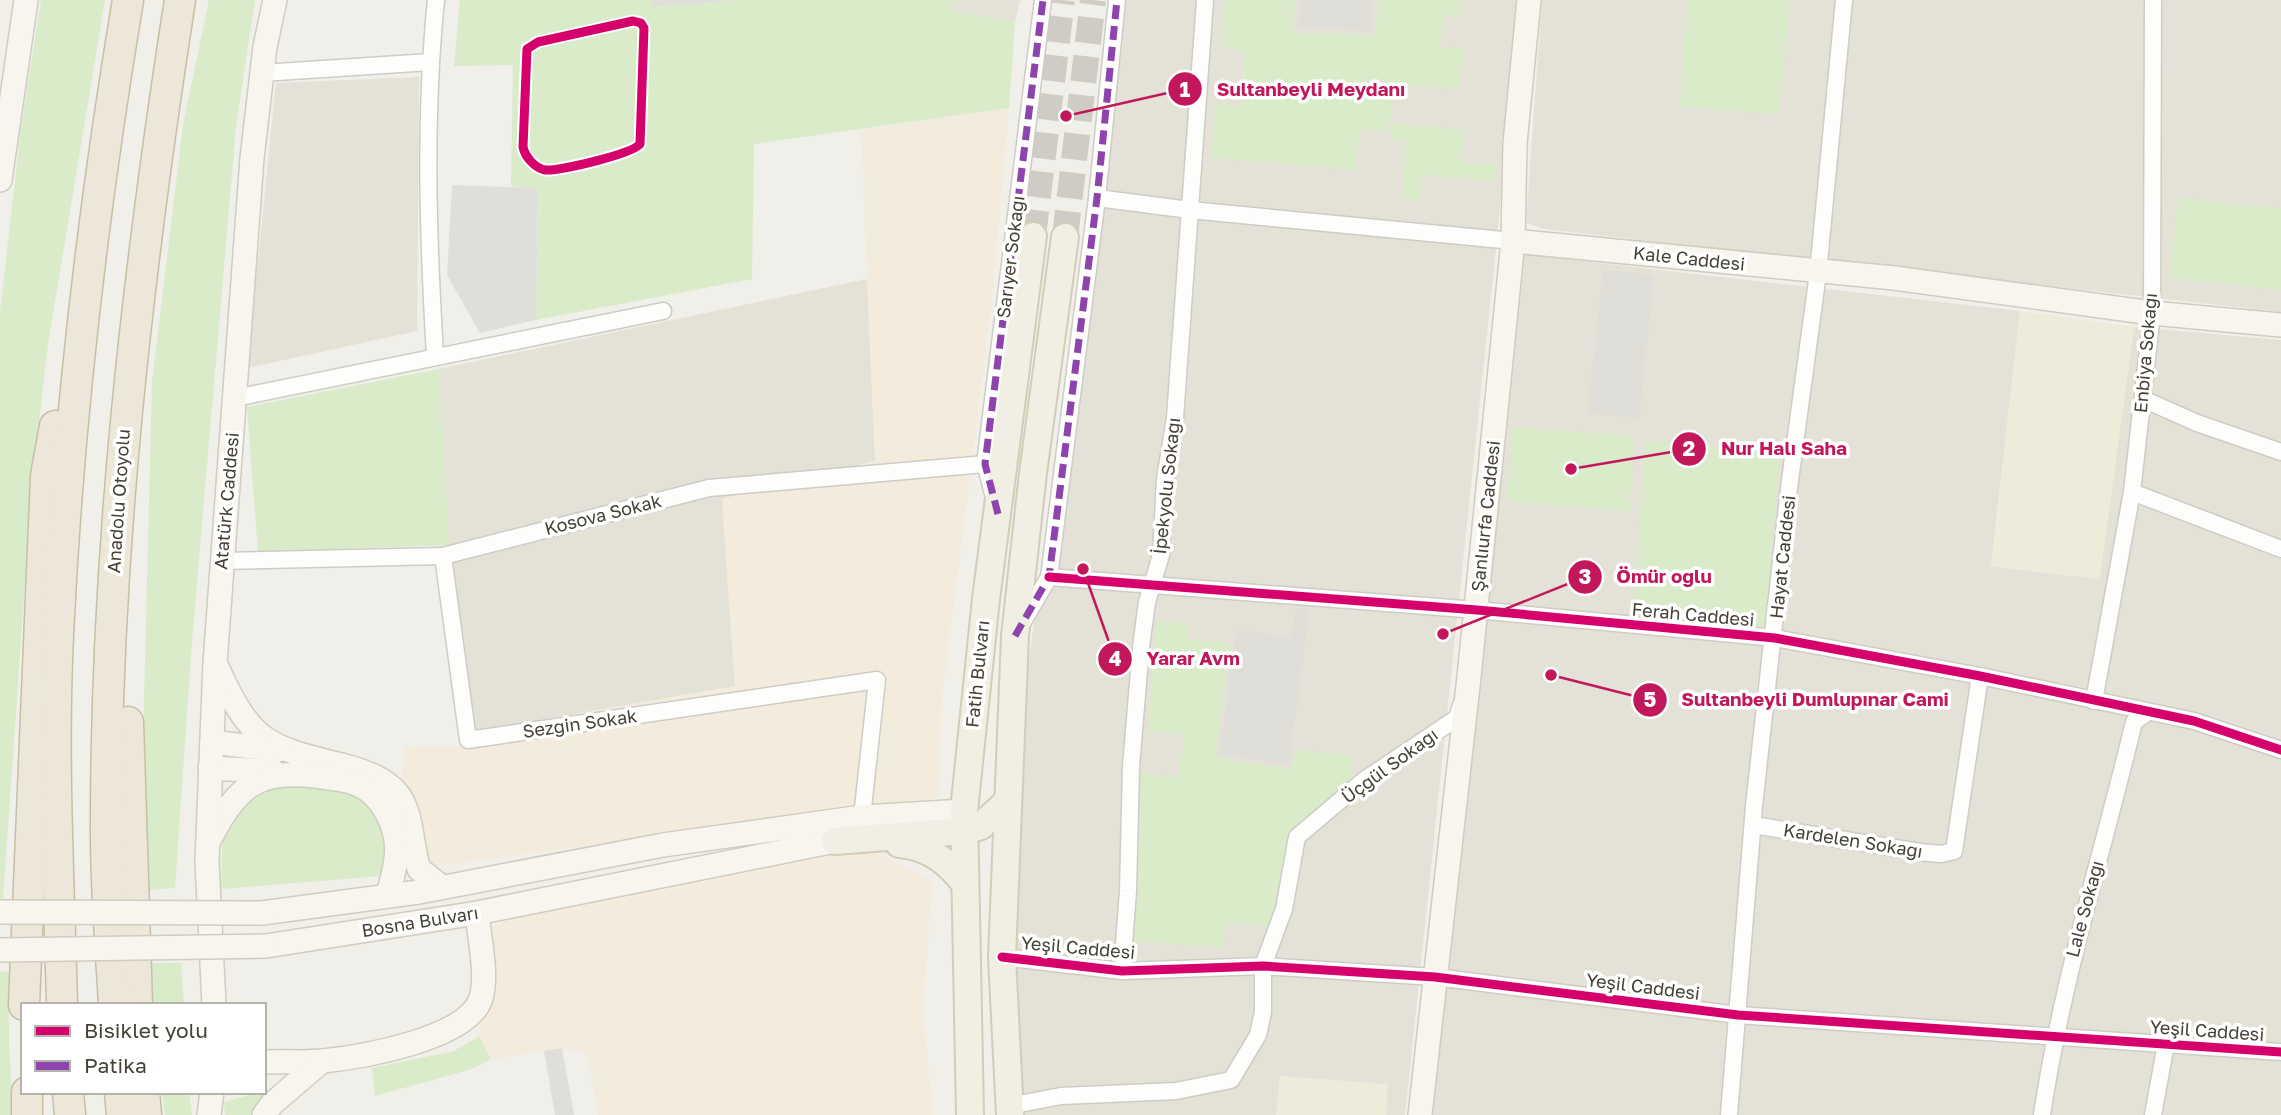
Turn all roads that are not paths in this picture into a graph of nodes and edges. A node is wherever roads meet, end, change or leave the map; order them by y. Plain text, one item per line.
1 (26, 0) edge
2 (128, 0) edge
3 (180, 0) edge
4 (275, 0) edge
5 (436, 0) edge
6 (1043, 0) edge
7 (1117, 0) edge
8 (1205, 0) edge
9 (1529, 0) edge
10 (1844, 0) edge
11 (2154, 0) edge
12 (430, 62) junction
13 (262, 73) junction
14 (111, 105) junction
15 (0, 180) edge
16 (1097, 198) junction
17 (1190, 211) junction
18 (1033, 236) tunnel mouth
19 (1065, 237) tunnel mouth
20 (1513, 241) junction
21 (1818, 272) junction
22 (663, 311) dead end
23 (2152, 313) junction
24 (2281, 325) edge
25 (435, 355) junction
26 (235, 398) junction
27 (2143, 399) junction
28 (122, 437) junction
29 (2281, 452) edge
30 (985, 464) junction
31 (2132, 492) junction
32 (998, 514) junction
33 (2281, 549) edge
34 (443, 556) junction
35 (222, 561) junction
36 (1049, 577) junction
37 (1154, 585) junction
38 (1477, 610) junction
39 (1015, 636) junction
40 (1774, 638) junction
41 (215, 663) junction
42 (1980, 676) junction
43 (1469, 677) junction
44 (2094, 701) junction
45 (2148, 712) junction
46 (212, 742) junction
47 (281, 750) junction
48 (2281, 750) edge
49 (210, 768) junction
50 (292, 772) junction
51 (1007, 802) junction
52 (862, 817) junction
53 (970, 823) junction
54 (1753, 825) junction
55 (835, 841) junction
56 (208, 843) junction
57 (1003, 880) junction
58 (965, 884) junction
59 (442, 887) junction
60 (388, 895) junction
61 (0, 912) edge
62 (477, 913) junction
63 (0, 950) edge
64 (1002, 957) junction
65 (1263, 966) junction
66 (1122, 971) junction
67 (1435, 977) junction
68 (24, 1003) edge
69 (62, 1003) edge
70 (114, 1003) edge
71 (137, 1003) edge
72 (215, 1003) edge
73 (1738, 1015) junction
74 (2053, 1038) junction
75 (2166, 1044) junction
76 (266, 1049) edge
77 (2281, 1052) edge
78 (322, 1061) junction
79 (266, 1062) edge
80 (27, 1094) edge
81 (68, 1094) edge
82 (120, 1094) edge
83 (144, 1094) edge
84 (212, 1094) edge
85 (219, 1094) edge
86 (1009, 1110) edge
87 (27, 1115) edge
88 (70, 1115) edge
89 (122, 1115) edge
90 (146, 1115) edge
91 (209, 1115) edge
92 (221, 1115) edge
93 (264, 1115) edge
94 (970, 1115) edge
95 (1420, 1115) edge
96 (1729, 1115) edge
97 (2042, 1115) edge
98 (2153, 1115) edge

1 - 15 main road
2 - 14 highway
3 - 28 highway, Anadolu Otoyolu
4 - 13 main road, Atatürk Caddesi
5 - 12 street
6 - 30 street, Sarıyer Sokağı
7 - 16 street, Fatih Bulvarı
8 - 17 street, İpekyolu Sokağı
9 - 20 main road, Şanlıurfa Caddesi
10 - 21 street, Hayat Caddesi
11 - 23 street, Enbiya Sokağı
12 - 13 street
12 - 25 street
13 - 26 main road, Atatürk Caddesi
14 - 68 highway
14 - 69 highway
16 - 17 street, Kale Caddesi
16 - 36 street, Fatih Bulvarı
17 - 20 street, Kale Caddesi
17 - 37 street, İpekyolu Sokağı
18 - 32 main road, Fatih Bulvarı
19 - 39 main road, Fatih Bulvarı
20 - 21 main road, Kale Caddesi
20 - 38 main road, Şanlıurfa Caddesi
21 - 23 main road, Kale Caddesi
21 - 40 street, Hayat Caddesi
22 - 25 street
23 - 24 main road, Kale Caddesi
23 - 27 street, Enbiya Sokağı
25 - 26 street
26 - 35 main road, Atatürk Caddesi
27 - 29 street
27 - 31 street, Enbiya Sokağı
28 - 70 highway, Anadolu Otoyolu
28 - 71 highway
30 - 32 street, Sarıyer Sokağı
30 - 34 street, Kosova Sokak
31 - 33 street
31 - 44 street, Enbiya Sokağı
32 - 53 main road, Fatih Bulvarı
34 - 35 street, Kosova Sokak
34 - 52 street, Sezgin Sokak
35 - 41 main road, Atatürk Caddesi
36 - 37 street, Ferah Caddesi
36 - 39 street, Fatih Bulvarı
37 - 38 street, Ferah Caddesi
37 - 66 street, İpekyolu Sokağı
38 - 40 street, Ferah Caddesi
38 - 43 main road, Şanlıurfa Caddesi
39 - 51 main road, Fatih Bulvarı
40 - 42 street, Ferah Caddesi
40 - 54 street, Hayat Caddesi
41 - 46 main road, Atatürk Caddesi
41 - 47 main road
42 - 44 street, Ferah Caddesi
42 - 54 street, Kardelen Sokağı
43 - 65 street, Üçgül Sokağı
43 - 67 main road, Şanlıurfa Caddesi
44 - 45 street, Ferah Caddesi
45 - 48 street, Ferah Caddesi
45 - 74 street, Lale Sokağı
46 - 47 main road
46 - 49 main road, Atatürk Caddesi
47 - 59 main road
49 - 50 main road
49 - 56 main road, Atatürk Caddesi
50 - 56 main road
50 - 60 main road
51 - 53 main road
51 - 57 main road, Fatih Bulvarı
52 - 53 main road, Bosna Bulvarı
52 - 59 main road, Bosna Bulvarı
53 - 55 main road
53 - 57 main road
53 - 58 main road, Fatih Bulvarı
54 - 73 street, Hayat Caddesi
55 - 58 main road
55 - 62 main road, Bosna Bulvarı
56 - 72 main road, Atatürk Caddesi
57 - 64 main road, Fatih Bulvarı
58 - 94 main road, Fatih Bulvarı
59 - 60 main road, Bosna Bulvarı
60 - 61 main road, Bosna Bulvarı, bridge
62 - 63 main road, Bosna Bulvarı, bridge
62 - 78 main road
64 - 66 street, Yeşil Caddesi
64 - 86 main road, Fatih Bulvarı
65 - 66 street, Yeşil Caddesi
65 - 67 street, Yeşil Caddesi
65 - 86 street
67 - 73 street, Yeşil Caddesi
67 - 95 main road, Şanlıurfa Caddesi
73 - 74 street, Yeşil Caddesi
73 - 96 street, Hayat Caddesi
74 - 75 street, Yeşil Caddesi
74 - 97 street, Lale Sokağı
75 - 77 street, Yeşil Caddesi
75 - 98 street
76 - 78 main road
78 - 79 main road
78 - 93 main road
80 - 87 highway
81 - 88 highway
82 - 89 highway
83 - 90 highway
84 - 91 main road
85 - 92 main road

